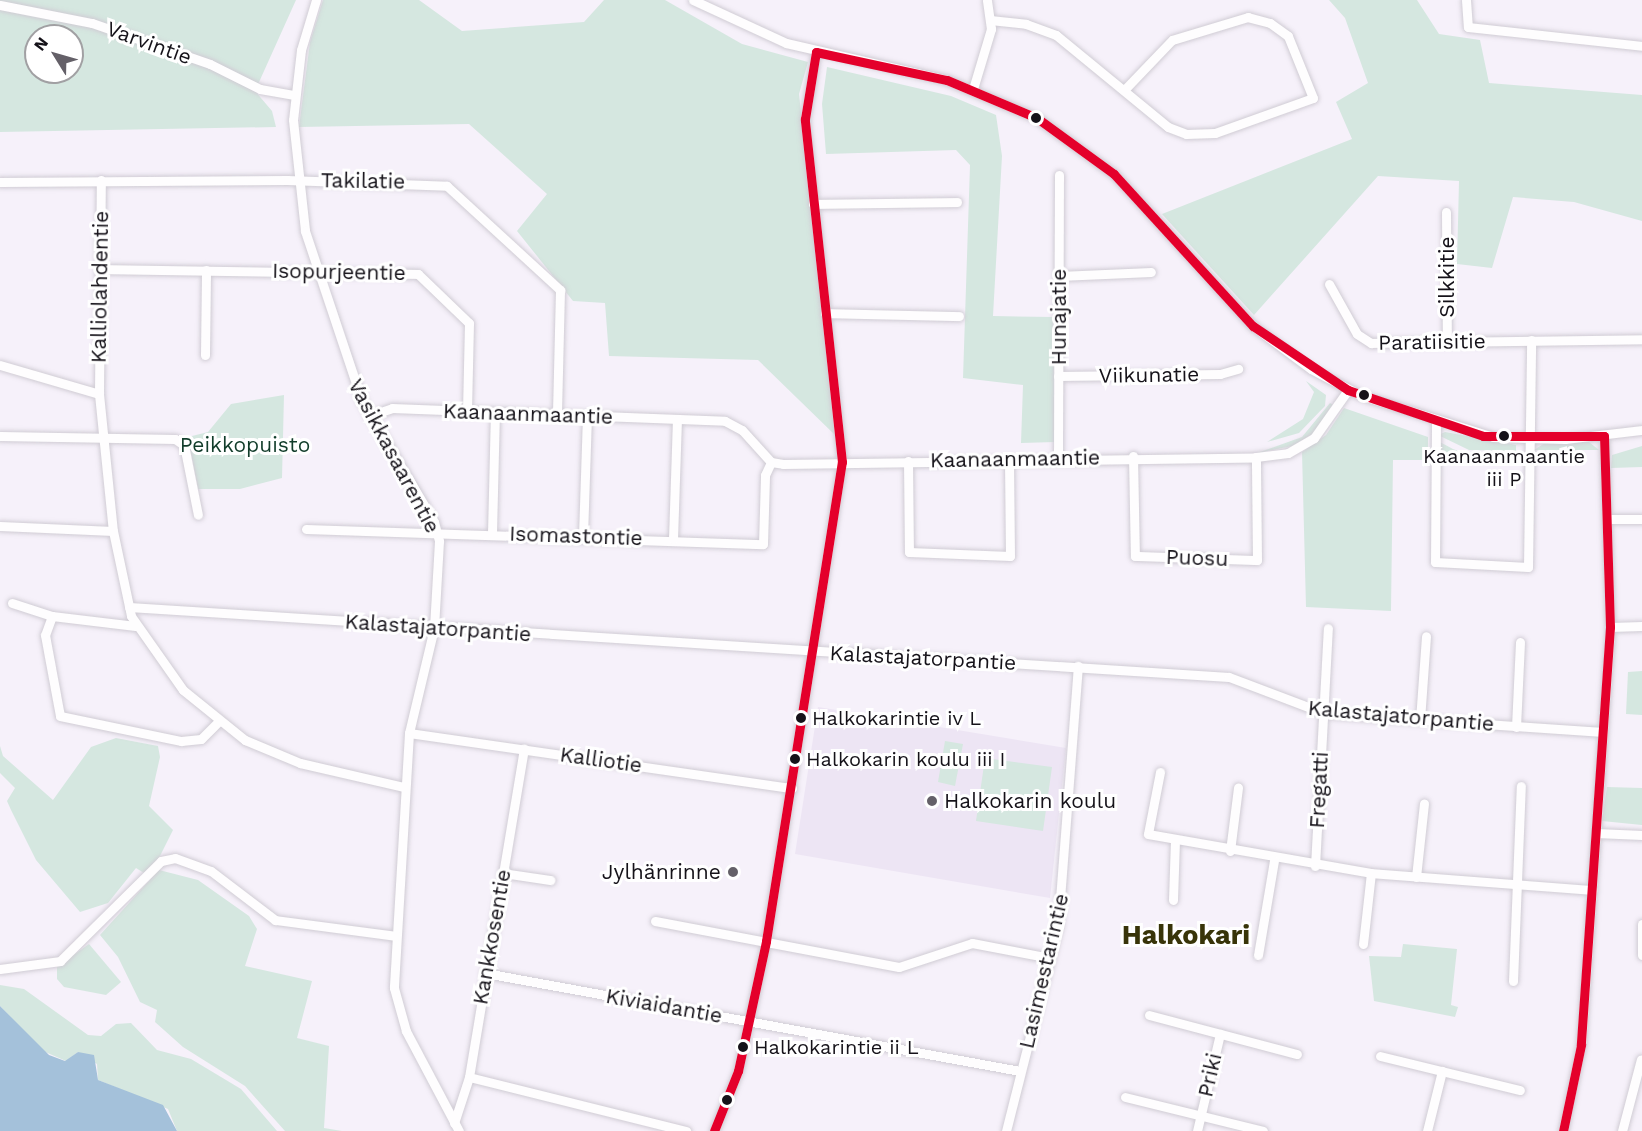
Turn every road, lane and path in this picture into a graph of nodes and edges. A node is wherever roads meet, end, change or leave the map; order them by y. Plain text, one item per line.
1 (316, 0) edge
2 (693, 0) edge
3 (987, 0) edge
4 (1466, 0) edge
5 (0, 5) edge
6 (990, 20) junction
7 (1642, 46) edge
8 (816, 52) junction
9 (973, 89) junction
10 (1125, 89) junction
11 (294, 95) junction
12 (1059, 176) dead end
13 (101, 180) junction
14 (296, 180) junction
15 (0, 182) edge
16 (957, 202) dead end
17 (813, 204) junction
18 (1446, 212) dead end
19 (100, 269) junction
20 (206, 270) junction
21 (315, 272) junction
22 (1151, 272) dead end
23 (1059, 276) junction
24 (1329, 284) dead end
25 (825, 313) junction
26 (959, 316) dead end
27 (1642, 339) edge
28 (1531, 340) junction
29 (1447, 342) junction
30 (205, 355) dead end
31 (0, 365) edge
32 (1238, 369) dead end
33 (1058, 376) junction
34 (1347, 390) junction
35 (99, 393) junction
36 (467, 412) junction
37 (495, 414) junction
38 (557, 415) junction
39 (369, 416) junction
40 (587, 417) junction
41 (676, 419) junction
42 (1436, 422) junction
43 (1642, 430) edge
44 (0, 436) edge
45 (1604, 436) junction
46 (103, 437) junction
47 (1529, 439) junction
48 (1133, 456) junction
49 (1256, 457) junction
50 (1058, 459) junction
51 (1009, 460) junction
52 (908, 461) junction
53 (771, 462) junction
54 (842, 462) junction
55 (198, 515) dead end
56 (1608, 519) junction
57 (1642, 519) edge
58 (0, 526) edge
59 (306, 530) dead end
60 (113, 531) junction
61 (437, 533) junction
62 (492, 533) junction
63 (583, 536) junction
64 (673, 539) junction
65 (12, 603) dead end
66 (129, 607) junction
67 (52, 616) junction
68 (135, 626) junction
69 (1642, 626) edge
70 (1610, 627) junction
71 (434, 628) junction
72 (1328, 628) dead end
73 (1426, 636) dead end
74 (1520, 642) dead end
75 (814, 652) junction
76 (1078, 666) junction
77 (1324, 713) junction
78 (1420, 720) junction
79 (218, 722) junction
80 (1516, 727) junction
81 (1602, 732) junction
82 (410, 733) junction
83 (524, 749) junction
84 (1160, 772) dead end
85 (1521, 786) dead end
86 (404, 787) junction
87 (792, 788) junction
88 (1238, 788) dead end
89 (1424, 803) dead end
90 (1596, 833) junction
91 (1642, 836) edge
92 (1175, 840) junction
93 (1230, 850) junction
94 (1274, 860) junction
95 (1315, 866) junction
96 (503, 873) junction
97 (1371, 873) junction
98 (1416, 877) junction
99 (550, 880) dead end
100 (1519, 886) junction
101 (1593, 890) junction
102 (1173, 900) dead end
103 (655, 921) dead end
104 (1642, 924) edge
105 (396, 936) junction
106 (766, 941) junction
107 (1363, 944) dead end
108 (1258, 955) dead end
109 (1642, 955) edge
110 (1050, 958) junction
111 (0, 969) edge
112 (485, 973) junction
113 (1514, 981) dead end
114 (1149, 1015) dead end
115 (750, 1021) junction
116 (1220, 1034) junction
117 (1297, 1054) dead end
118 (1380, 1056) dead end
119 (1641, 1059) edge
120 (1020, 1071) junction
121 (1442, 1071) junction
122 (469, 1077) junction
123 (1520, 1090) dead end
124 (1125, 1097) dead end
125 (1201, 1116) junction
126 (457, 1127) edge
127 (686, 1131) edge
128 (714, 1131) edge
129 (1006, 1131) edge
130 (1197, 1131) edge
131 (1263, 1131) edge
132 (1427, 1131) edge
133 (1563, 1131) edge
134 (1622, 1131) edge

1 - 11 street, Vasikkasaarentie
2 - 8 street
3 - 6 street
4 - 7 street
5 - 11 street, Varvintie
6 - 9 street
6 - 10 street
8 - 9 street
8 - 17 street
9 - 34 street
10 - 10 street
11 - 14 street, Vasikkasaarentie
12 - 23 street, Hunajatie
13 - 14 street, Takilatie
13 - 15 street, Takilatie
13 - 19 street, Kalliolahdentie
14 - 21 street, Vasikkasaarentie
14 - 38 street, Takilatie
16 - 17 street
17 - 25 street
18 - 29 street, Silkkitie
19 - 20 street, Isopurjeentie
19 - 35 street, Kalliolahdentie
20 - 21 street, Isopurjeentie
20 - 30 street
21 - 36 street, Isopurjeentie
21 - 39 street, Vasikkasaarentie
22 - 23 street
23 - 33 street, Hunajatie
24 - 29 street, Paratiisitie
25 - 26 street
25 - 54 street
27 - 28 street, Paratiisitie
28 - 29 street, Paratiisitie
28 - 47 street
31 - 35 street
32 - 33 street, Viikunatie
33 - 50 street, Hunajatie
34 - 42 street
34 - 49 street, Kaanaanmaantie
35 - 46 street, Kalliolahdentie
36 - 37 street, Kaanaanmaantie
36 - 39 street, Kaanaanmaantie
37 - 38 street, Kaanaanmaantie
37 - 62 street
38 - 40 street, Kaanaanmaantie
39 - 61 street, Vasikkasaarentie
40 - 41 street, Kaanaanmaantie
40 - 63 street
41 - 53 street, Kaanaanmaantie
41 - 64 street
42 - 47 street
42 - 47 street
43 - 45 street
44 - 46 street
45 - 47 street
45 - 56 street
46 - 55 street
46 - 60 street, Kalliolahdentie
48 - 49 street, Kaanaanmaantie
48 - 49 street, Puosu
48 - 50 street, Kaanaanmaantie
50 - 51 street, Kaanaanmaantie
51 - 52 street, Kaanaanmaantie
51 - 52 street
52 - 54 street, Kaanaanmaantie
53 - 54 street, Kaanaanmaantie
53 - 64 street, Isomastontie
54 - 75 street
56 - 57 street
56 - 70 street
58 - 60 street
59 - 61 street, Isomastontie
60 - 66 street, Kalliolahdentie
61 - 62 street, Isomastontie
61 - 71 street, Vasikkasaarentie
62 - 63 street, Isomastontie
63 - 64 street, Isomastontie
65 - 67 street
66 - 68 street, Kalliolahdentie
66 - 71 street, Kalastajatorpantie
67 - 68 street
67 - 79 street
68 - 79 street, Kalliolahdentie
69 - 70 street
70 - 81 street
71 - 75 street, Kalastajatorpantie
71 - 82 street, Vasikkasaarentie
72 - 77 street, Fregatti
73 - 78 street
74 - 80 street
75 - 76 street, Kalastajatorpantie
75 - 87 street
76 - 77 street, Kalastajatorpantie
76 - 110 street, Lasimestarintie
77 - 78 street, Kalastajatorpantie
77 - 95 street, Fregatti
78 - 80 street, Kalastajatorpantie
79 - 86 street, Kalliolahdentie
80 - 81 street, Kalastajatorpantie
81 - 90 street
82 - 83 street, Kalliotie
82 - 86 street, Vasikkasaarentie
83 - 87 street, Kalliotie
83 - 96 street, Kankkosentie
84 - 92 street
85 - 100 street
86 - 105 street, Vasikkasaarentie
87 - 106 street
88 - 93 street
89 - 98 street
90 - 91 street
90 - 101 street
92 - 93 street
92 - 102 street
93 - 94 street
94 - 95 street
94 - 108 street
95 - 97 street
96 - 99 street
96 - 112 street, Kankkosentie
97 - 98 street
97 - 107 street
98 - 100 street
100 - 101 street
100 - 113 street
101 - 133 street
103 - 106 street
104 - 109 street
105 - 111 street
105 - 126 street, Vasikkasaarentie
106 - 110 street
106 - 115 street
110 - 120 street, Lasimestarintie
112 - 115 street, Kiviaidantie
112 - 122 street, Kankkosentie
114 - 116 street, Priki
115 - 120 street, Kiviaidantie
115 - 128 street
116 - 117 street, Priki
116 - 125 street, Priki
118 - 121 street
119 - 134 street
120 - 129 street, Lasimestarintie
121 - 123 street
121 - 132 street
122 - 126 street, Kankkosentie
122 - 127 street
124 - 125 street, Priki
125 - 130 street, Priki
125 - 131 street, Priki

